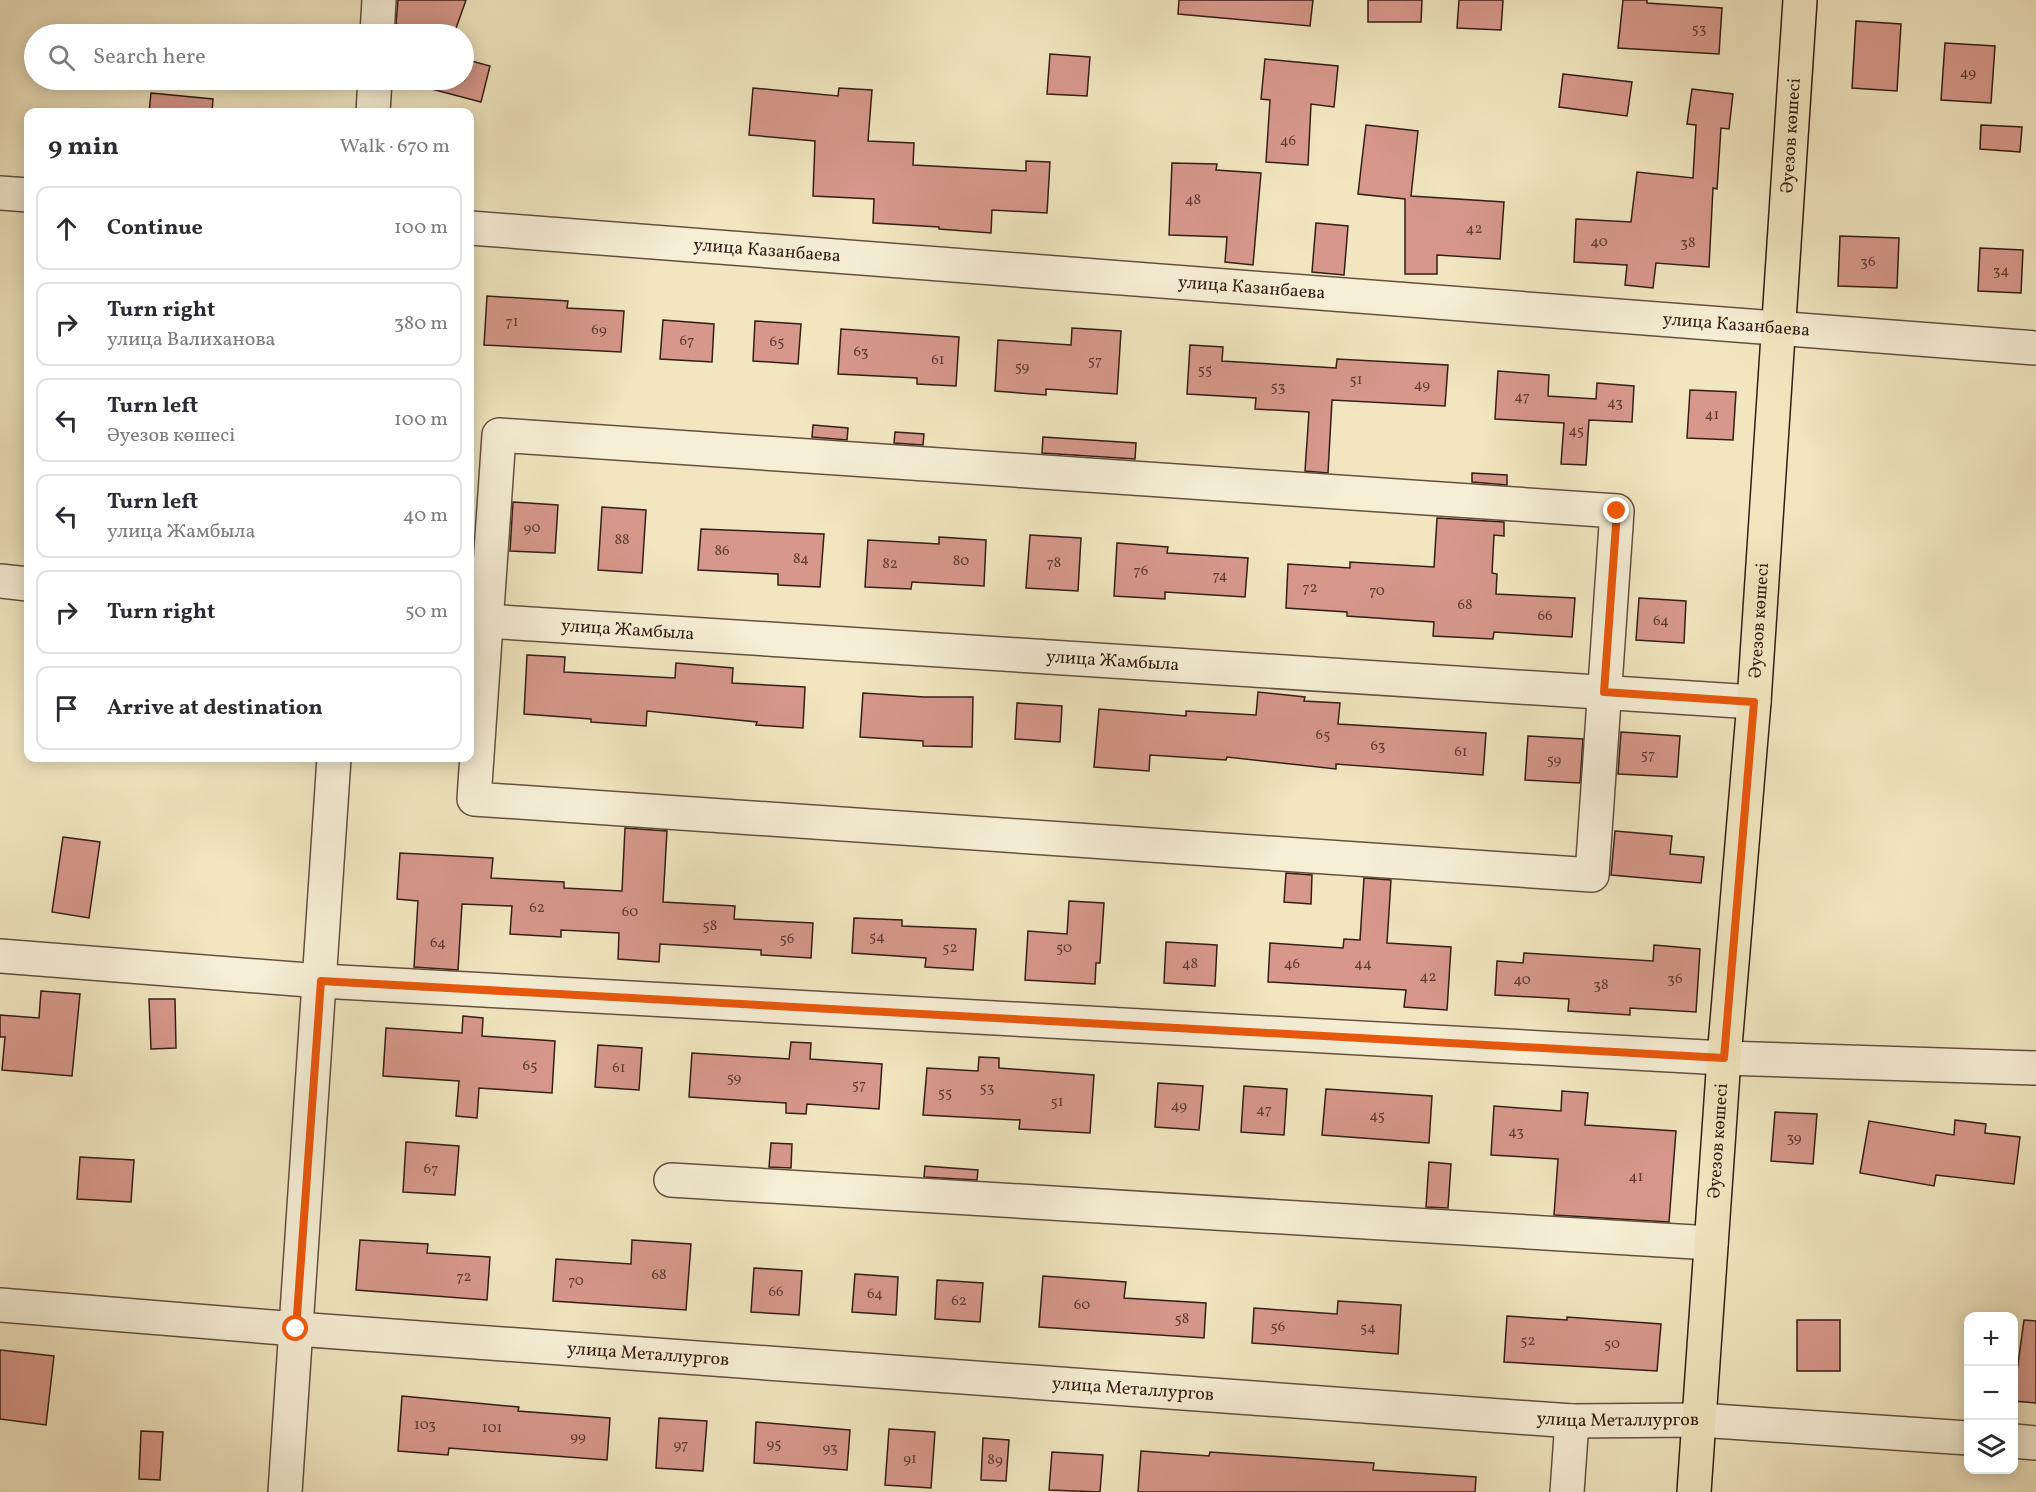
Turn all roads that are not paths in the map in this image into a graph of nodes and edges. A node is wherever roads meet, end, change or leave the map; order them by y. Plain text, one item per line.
1 (380, 0) edge
2 (1800, 0) edge
3 (378, 24) edge
4 (374, 90) edge
5 (373, 108) edge
6 (0, 193) edge
7 (24, 195) edge
8 (474, 228) edge
9 (1779, 328) junction
10 (2036, 348) edge
11 (0, 581) edge
12 (24, 584) edge
13 (478, 621) edge
14 (1604, 692) junction
15 (1754, 702) junction
16 (334, 762) edge
17 (0, 956) edge
18 (321, 981) junction
19 (1724, 1058) junction
20 (2036, 1068) edge
21 (672, 1180) dead end
22 (1711, 1243) junction
23 (0, 1305) edge
24 (296, 1329) junction
25 (1572, 1420) junction
26 (1698, 1420) junction
27 (1964, 1438) edge
28 (2018, 1441) edge
29 (2036, 1443) edge
30 (285, 1492) edge
31 (1567, 1492) edge
32 (1694, 1492) edge

1 - 3 street
2 - 9 main road, Әуезов көшесі
4 - 5 street
6 - 7 street
8 - 9 street, улица Казанбаева
9 - 10 street, улица Казанбаева
9 - 15 main road, Әуезов көшесі
11 - 12 street
13 - 14 street, улица Жамбыла
13 - 14 street
13 - 14 street
14 - 15 street, улица Жамбыла
15 - 19 main road, Әуезов көшесі
16 - 18 street
17 - 18 street
18 - 19 street
18 - 24 street
19 - 20 street
19 - 22 main road, Әуезов көшесі
21 - 22 street
22 - 26 main road, Әуезов көшесі
23 - 24 street, улица Металлургов
24 - 25 street, улица Металлургов
24 - 30 street
25 - 26 street, улица Металлургов
25 - 31 street
26 - 27 street, улица Металлургов
26 - 32 main road, Әуезов көшесі
28 - 29 street

